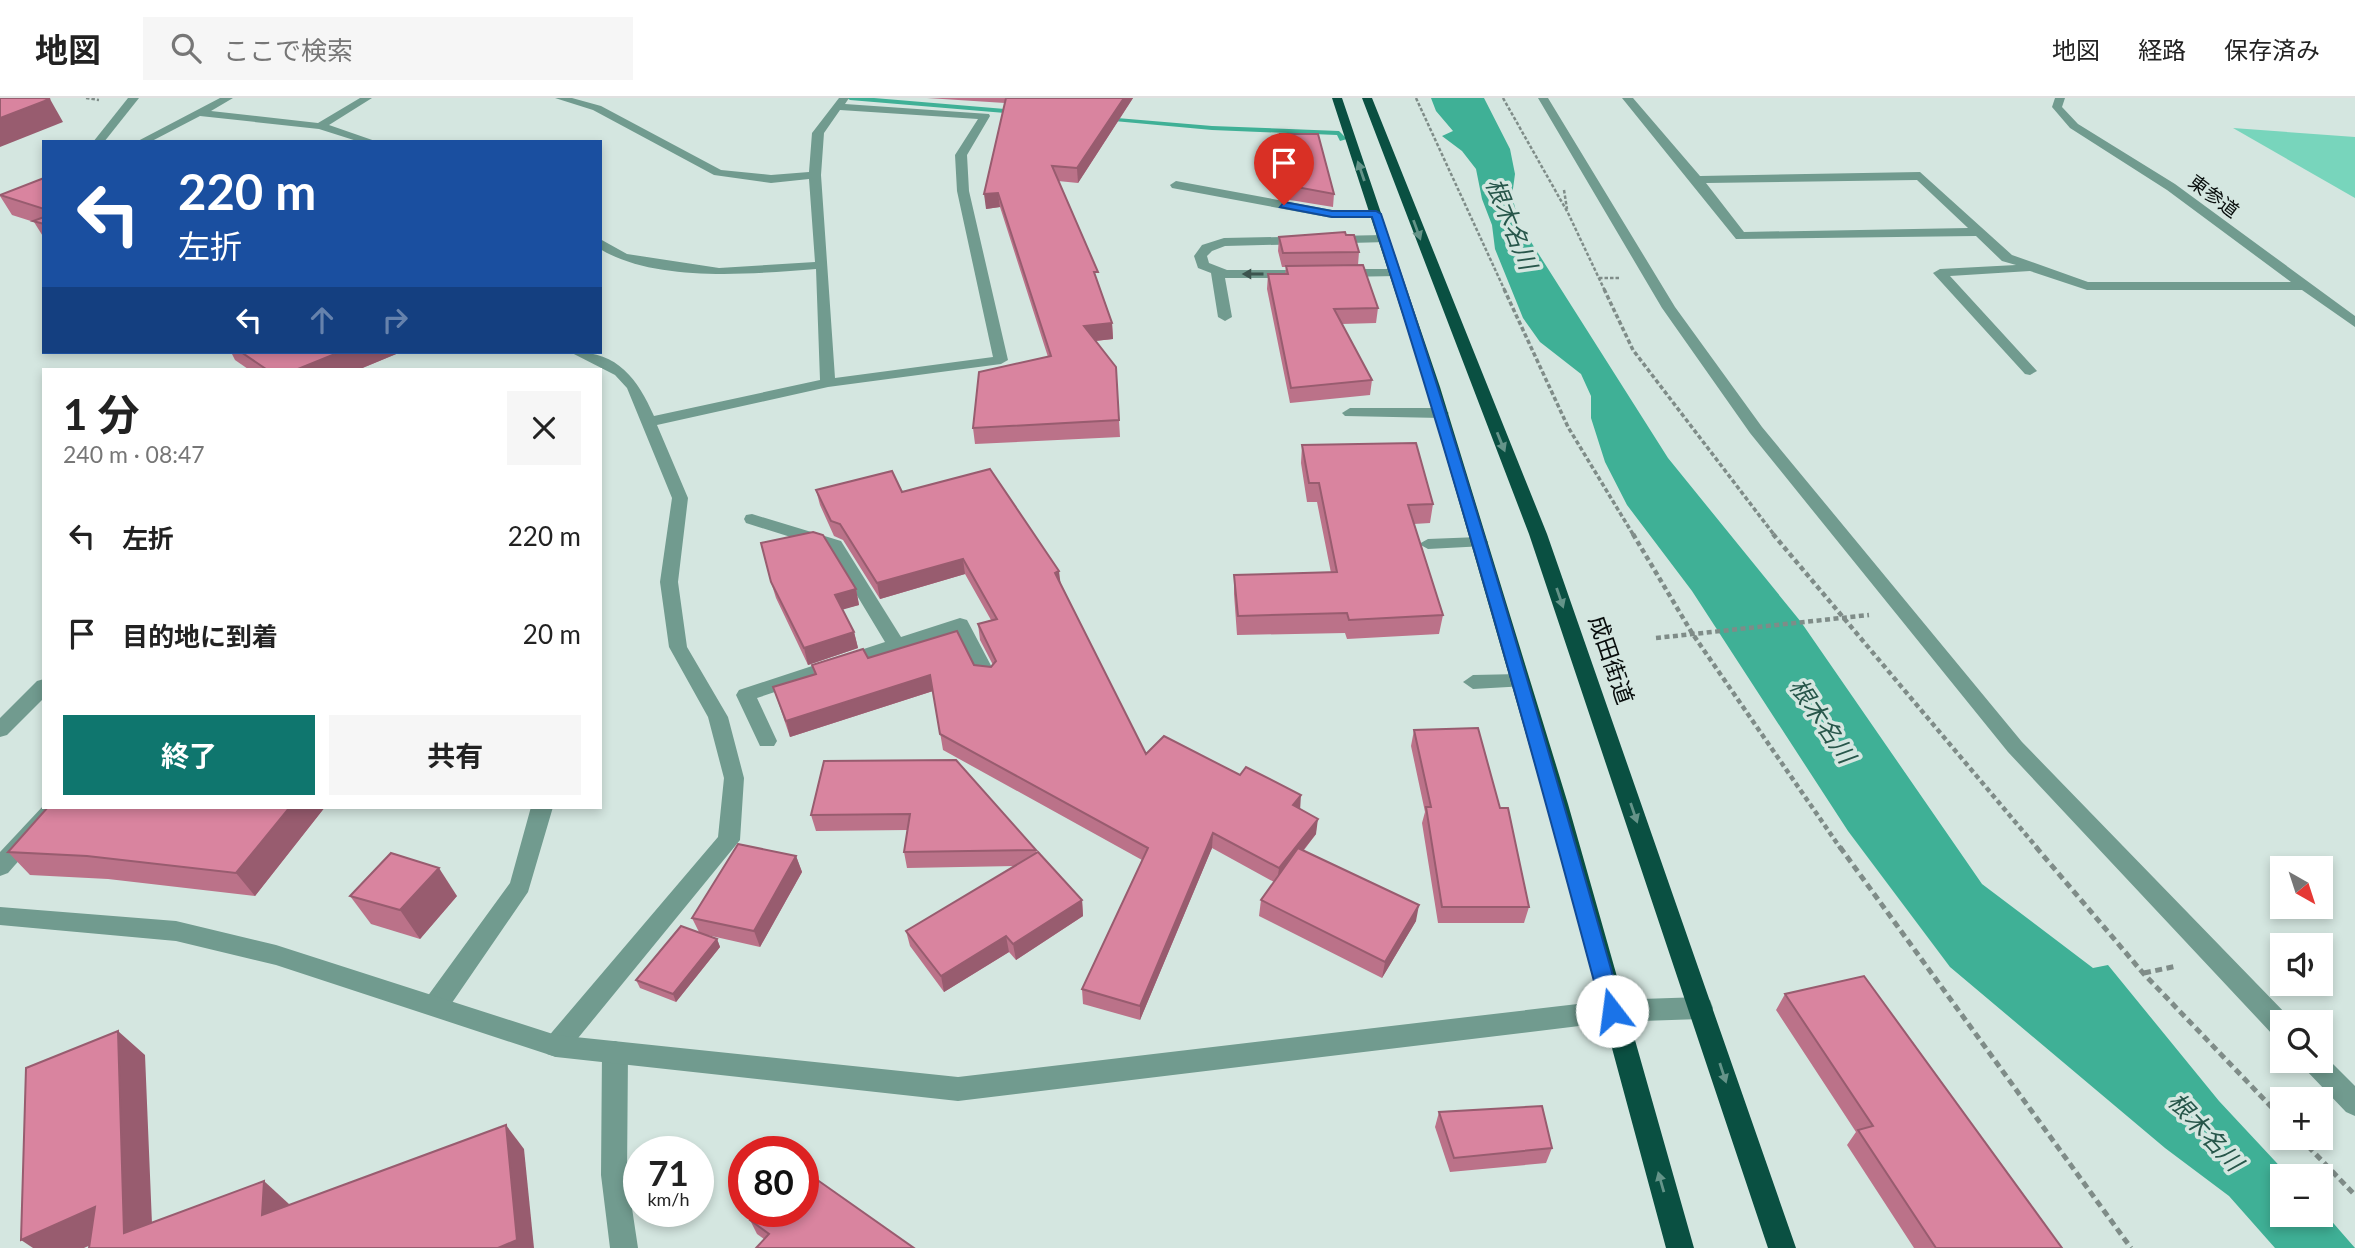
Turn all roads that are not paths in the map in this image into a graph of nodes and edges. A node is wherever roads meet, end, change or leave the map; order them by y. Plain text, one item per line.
1 (134, 98) edge
2 (228, 98) edge
3 (368, 98) edge
4 (560, 98) edge
5 (1337, 98) edge
6 (1367, 98) edge
7 (1543, 98) edge
8 (1627, 98) edge
9 (2060, 98) edge
10 (840, 103) edge
11 (200, 113) junction
12 (320, 126) junction
13 (99, 140) edge
14 (145, 140) edge
15 (366, 140) edge
16 (815, 175) junction
17 (1697, 180) junction
18 (1176, 185) dead end
19 (1376, 214) junction
20 (1979, 232) junction
21 (1384, 239) junction
22 (602, 244) edge
23 (822, 265) junction
24 (2037, 268) junction
25 (1217, 272) junction
26 (1394, 273) junction
27 (2304, 286) junction
28 (1225, 317) dead end
29 (2355, 323) edge
30 (581, 354) edge
31 (2030, 371) dead end
32 (828, 383) junction
33 (1441, 412) junction
34 (1350, 413) dead end
35 (649, 422) junction
36 (752, 519) dead end
37 (1479, 542) junction
38 (1428, 544) dead end
39 (896, 645) junction
40 (986, 675) edge
41 (1520, 681) junction
42 (1473, 682) dead end
43 (42, 688) edge
44 (0, 730) edge
45 (767, 741) dead end
46 (53, 809) edge
47 (541, 809) edge
48 (0, 867) edge
49 (0, 916) edge
50 (436, 1005) junction
51 (1701, 1008) junction
52 (1612, 1011) junction
53 (2270, 1014) edge
54 (556, 1046) junction
55 (615, 1052) junction
56 (2325, 1073) edge
57 (2355, 1104) edge
58 (624, 1248) edge
59 (1680, 1248) edge
60 (1782, 1248) edge

1 - 13 street
2 - 11 street
3 - 12 street
4 - 16 street
19 -> 5 highway
6 -> 51 highway, 成田街道
7 - 53 street
8 - 17 street
9 - 27 street, 東参道
10 - 16 street
10 - 32 street
11 - 12 street
11 - 14 street
12 - 15 street
16 - 23 street
17 - 20 street
17 - 20 street
18 - 19 street
19 - 21 highway
20 - 24 street
21 - 25 street
21 - 26 highway
22 - 23 street
23 - 32 street
24 - 27 street
24 - 31 street
26 -> 25 street
25 - 28 street
26 - 33 highway
27 - 29 street, 東参道
30 - 35 street
32 - 35 street
33 - 34 street
33 - 37 highway
35 - 54 street
36 - 39 street
37 - 38 street
37 - 41 highway
39 - 40 street
39 - 45 street
41 - 42 street
41 - 52 highway
43 - 44 street
46 - 48 street
47 - 50 street
49 - 50 street
50 - 54 street
51 - 52 street
51 -> 60 highway, 成田街道
52 - 55 street
59 -> 52 highway
54 - 55 street
55 - 58 street
56 - 57 street

